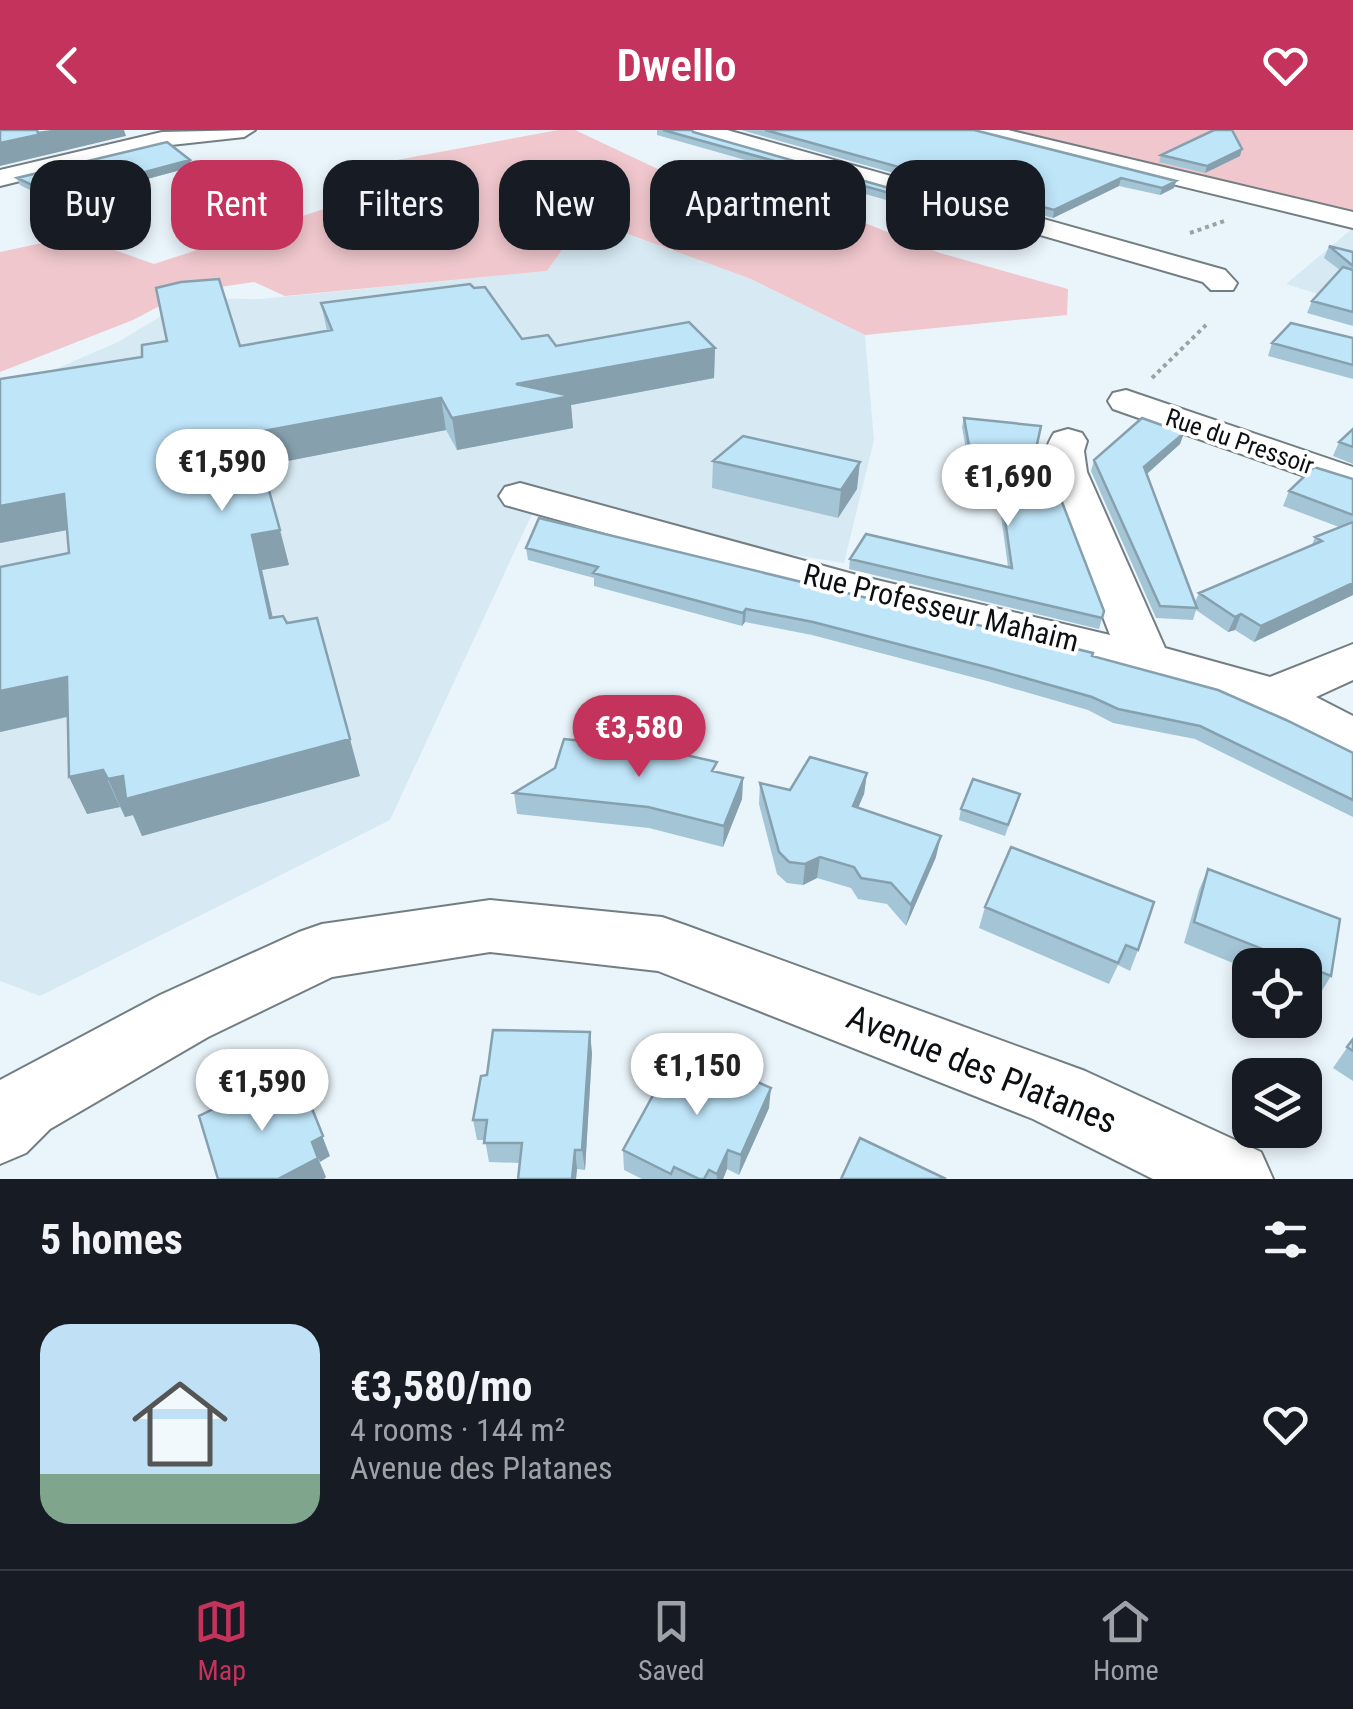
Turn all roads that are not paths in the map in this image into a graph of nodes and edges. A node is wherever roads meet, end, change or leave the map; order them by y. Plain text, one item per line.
1 (244, 130) edge
2 (702, 130) edge
3 (978, 130) edge
4 (0, 178) edge
5 (1353, 220) edge
6 (1222, 282) dead end
7 (1137, 392) road end
8 (1068, 441) dead end
9 (1353, 481) edge
10 (520, 496) dead end
11 (1144, 658) junction
12 (1353, 660) edge
13 (1273, 696) junction
14 (1353, 740) edge
15 (8, 1109) edge
16 (1234, 1179) edge

1 - 4 street
2 - 6 street
3 - 5 street
7 - 9 street, Rue du Pressoir
8 - 11 street
10 - 11 street, Rue Professeur Mahaim
11 - 13 street, Rue Professeur Mahaim
12 - 13 street
13 - 14 street, Rue Professeur Mahaim
15 - 16 street, Avenue des Platanes

